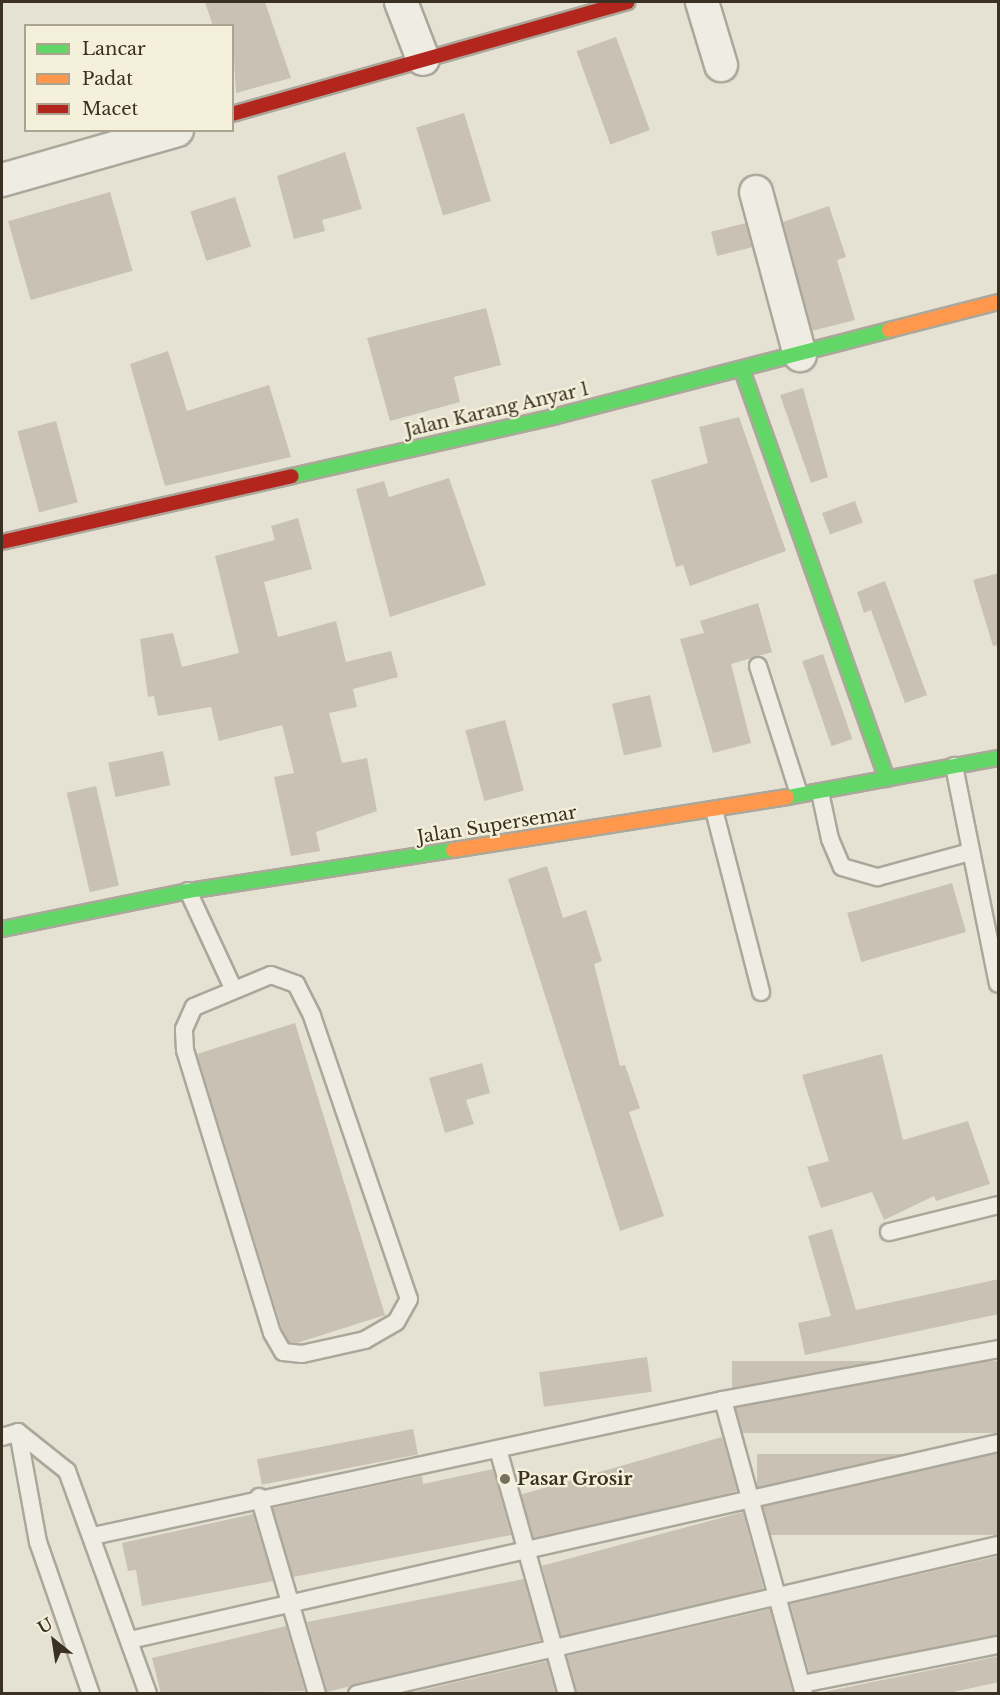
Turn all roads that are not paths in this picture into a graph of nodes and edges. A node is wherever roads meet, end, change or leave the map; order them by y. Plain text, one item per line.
1 (401, 2) edge
2 (627, 2) edge
3 (702, 2) edge
4 (423, 59) junction
5 (721, 65) dead end
6 (234, 113) edge
7 (170, 132) edge
8 (2, 180) edge
9 (756, 192) dead end
10 (999, 303) edge
11 (800, 355) junction
12 (742, 370) junction
13 (2, 542) edge
14 (758, 666) dead end
15 (999, 758) edge
16 (954, 766) junction
17 (887, 779) junction
18 (820, 792) junction
19 (799, 794) junction
20 (714, 810) junction
21 (970, 852) junction
22 (188, 891) junction
23 (2, 928) edge
24 (999, 984) edge
25 (234, 990) junction
26 (760, 992) dead end
27 (999, 1205) edge
28 (888, 1232) dead end
29 (999, 1349) edge
30 (723, 1400) junction
31 (10, 1434) edge
32 (999, 1443) edge
33 (498, 1449) junction
34 (259, 1497) junction
35 (751, 1500) junction
36 (93, 1536) junction
37 (999, 1545) edge
38 (526, 1550) junction
39 (779, 1597) junction
40 (288, 1600) junction
41 (130, 1640) junction
42 (999, 1645) edge
43 (554, 1648) junction
44 (803, 1689) edge
45 (91, 1694) edge
46 (148, 1694) edge
47 (317, 1694) edge
48 (357, 1694) edge
49 (567, 1694) edge

1 - 4 street
2 - 4 street
3 - 5 street
4 - 6 street
7 - 8 street
9 - 11 street
10 - 11 street, Jalan Karang Anyar 1
11 - 12 street, Jalan Karang Anyar 1
12 - 13 street, Jalan Karang Anyar 1
12 - 17 street
14 - 19 lane
15 - 16 street, Jalan Supersemar
16 - 17 street, Jalan Supersemar
16 - 21 lane
17 - 18 street, Jalan Supersemar
18 - 19 street, Jalan Supersemar
18 - 21 lane
19 - 20 street, Jalan Supersemar
20 - 22 street, Jalan Supersemar
20 - 26 lane
21 - 24 lane
22 - 23 street, Jalan Supersemar
22 - 25 lane
25 - 25 lane
27 - 28 lane
29 - 30 lane
30 - 33 lane
30 - 35 lane
31 - 36 lane
31 - 45 lane
32 - 35 lane
33 - 34 lane
33 - 38 lane
34 - 36 lane
34 - 40 lane
35 - 38 lane
35 - 39 lane
36 - 41 lane
37 - 39 lane
38 - 40 lane
38 - 43 lane
39 - 43 lane
39 - 44 lane
40 - 41 lane
40 - 47 lane
41 - 46 lane
42 - 44 lane
43 - 48 lane
43 - 49 lane

